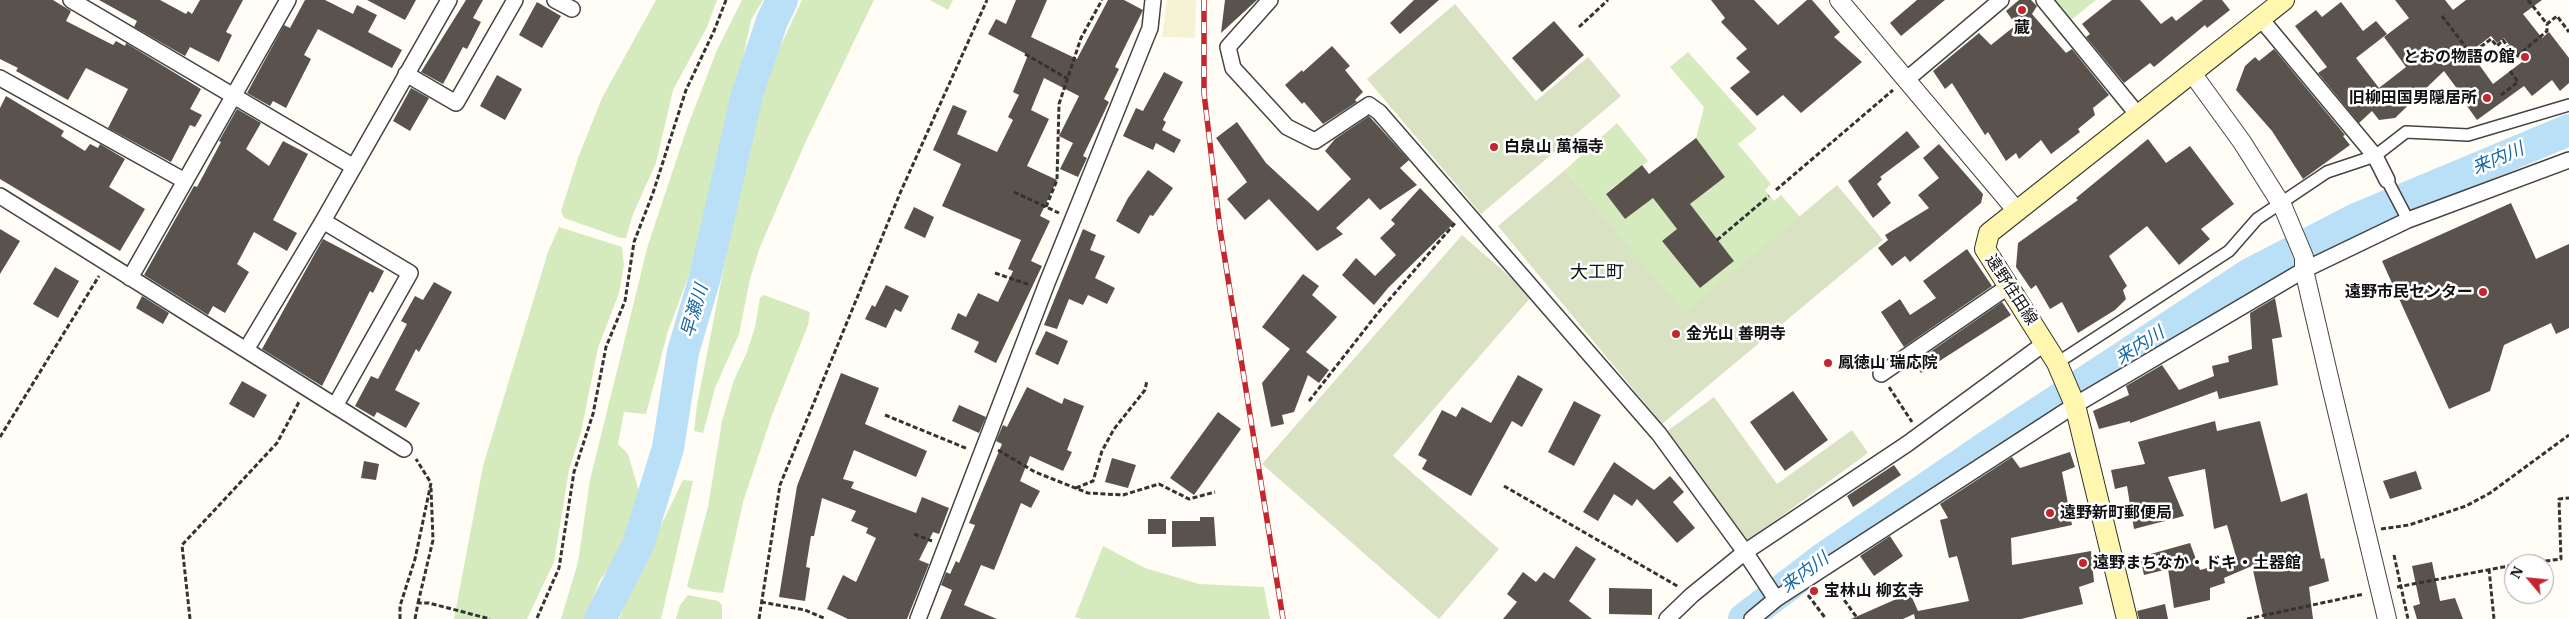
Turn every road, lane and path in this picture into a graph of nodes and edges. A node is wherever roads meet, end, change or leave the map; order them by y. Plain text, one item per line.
1 (71, 0) edge
2 (449, 0) edge
3 (515, 0) edge
4 (555, 0) edge
5 (726, 0) edge
6 (987, 0) edge
7 (1102, 0) edge
8 (1153, 0) edge
9 (1270, 0) edge
10 (1608, 0) edge
11 (1839, 0) edge
12 (2001, 0) edge
13 (2044, 0) edge
14 (2284, 0) edge
15 (2528, 0) edge
16 (285, 1) edge
17 (572, 9) dead end
18 (2442, 16) dead end
19 (2261, 19) junction
20 (2547, 24) junction
21 (1579, 26) dead end
22 (2569, 32) edge
23 (1026, 54) dead end
24 (2513, 71) dead end
25 (2192, 73) junction
26 (406, 74) junction
27 (0, 78) edge
28 (1068, 78) junction
29 (1906, 80) junction
30 (2501, 95) dead end
31 (234, 96) junction
32 (2569, 105) edge
33 (2138, 115) junction
34 (2375, 156) junction
35 (2569, 160) edge
36 (354, 166) junction
37 (2387, 180) joint
38 (185, 181) junction
39 (1776, 190) dead end
40 (1014, 192) dead end
41 (0, 196) edge
42 (1769, 196) dead end
43 (2282, 205) junction
44 (1046, 207) junction
45 (2016, 210) junction
46 (1465, 211) junction
47 (1073, 219) junction
48 (2408, 220) junction
49 (323, 221) junction
50 (1717, 240) dead end
51 (107, 263) junction
52 (2304, 264) junction
53 (995, 274) dead end
54 (130, 278) junction
55 (2009, 286) junction
56 (1045, 290) junction
57 (2045, 343) junction
58 (246, 350) junction
59 (2059, 368) junction
60 (1881, 374) joint
61 (1148, 380) dead end
62 (306, 388) junction
63 (1309, 401) dead end
64 (2075, 405) junction
65 (335, 406) junction
66 (884, 415) dead end
67 (1920, 434) junction
68 (2569, 435) edge
69 (0, 437) edge
70 (404, 449) joint
71 (985, 449) junction
72 (431, 483) junction
73 (1504, 486) dead end
74 (1076, 488) junction
75 (1215, 492) dead end
76 (2569, 498) edge
77 (2366, 531) junction
78 (1746, 552) junction
79 (2394, 555) dead end
80 (2554, 560) edge
81 (2504, 567) edge
82 (2489, 569) junction
83 (1822, 570) junction
84 (1800, 584) junction
85 (2380, 590) junction
86 (1692, 595) junction
87 (1776, 599) junction
88 (761, 602) junction
89 (418, 603) junction
90 (537, 618) edge
91 (190, 619) edge
92 (400, 619) edge
93 (416, 619) edge
94 (490, 619) edge
95 (759, 619) edge
96 (826, 619) edge
97 (918, 619) edge
98 (1667, 619) edge
99 (1752, 619) edge
100 (1826, 619) edge
101 (1858, 619) edge
102 (2127, 619) edge
103 (2247, 619) edge
104 (2387, 619) edge
105 (2408, 619) edge
106 (2494, 619) edge

1 - 31 street
2 - 26 street
3 - 26 street
4 - 17 street
5 - 90 path
6 - 88 path
7 - 28 path
8 - 47 street
9 - 46 street
10 - 21 path
11 - 29 street
12 - 29 street
13 - 33 street
14 - 19 main road, 遠野住田線
15 - 20 path
16 - 31 street
18 - 20 path
19 - 25 main road, 遠野住田線
19 - 34 street
20 - 22 path
23 - 28 path
24 - 30 path
25 - 33 main road, 遠野住田線
25 - 43 street
26 - 36 street
27 - 38 street
28 - 44 path
29 - 39 path
29 - 45 street
31 - 36 street
31 - 38 street
32 - 34 street
33 - 45 main road, 遠野住田線
34 - 37 street
34 - 43 street
35 - 48 street
36 - 49 street
37 - 48 street
38 - 54 street
40 - 44 path
41 - 51 street
42 - 50 path
43 - 52 street
43 - 59 street
44 - 47 path
45 - 55 main road, 遠野住田線
46 - 63 path
46 - 78 street
47 - 56 street
48 - 52 street
49 - 58 street
49 - 65 street
51 - 54 street
51 - 69 path
52 - 64 street
52 - 77 street
53 - 56 path
54 - 58 street
55 - 57 main road, 遠野住田線
55 - 60 street
56 - 71 street
57 - 59 main road, 遠野住田線
57 - 67 street
58 - 62 street
59 - 64 main road, 遠野住田線
60 - 67 path
61 - 74 path
62 - 65 street
62 - 91 path
64 - 83 street
64 - 102 main road, 遠野住田線
65 - 70 street
66 - 71 path
67 - 78 street
68 - 77 path
70 - 72 path
71 - 74 path
71 - 97 street
72 - 89 path
72 - 92 path
73 - 86 path
74 - 75 path
76 - 80 path
77 - 85 street
78 - 86 street
78 - 87 street
79 - 105 path
81 - 82 path
82 - 85 path
82 - 106 path
83 - 84 street
83 - 101 path
84 - 87 street
84 - 100 path
85 - 103 path
85 - 104 street
86 - 98 street
87 - 99 street
88 - 95 path
88 - 96 path
89 - 93 path
89 - 94 path

